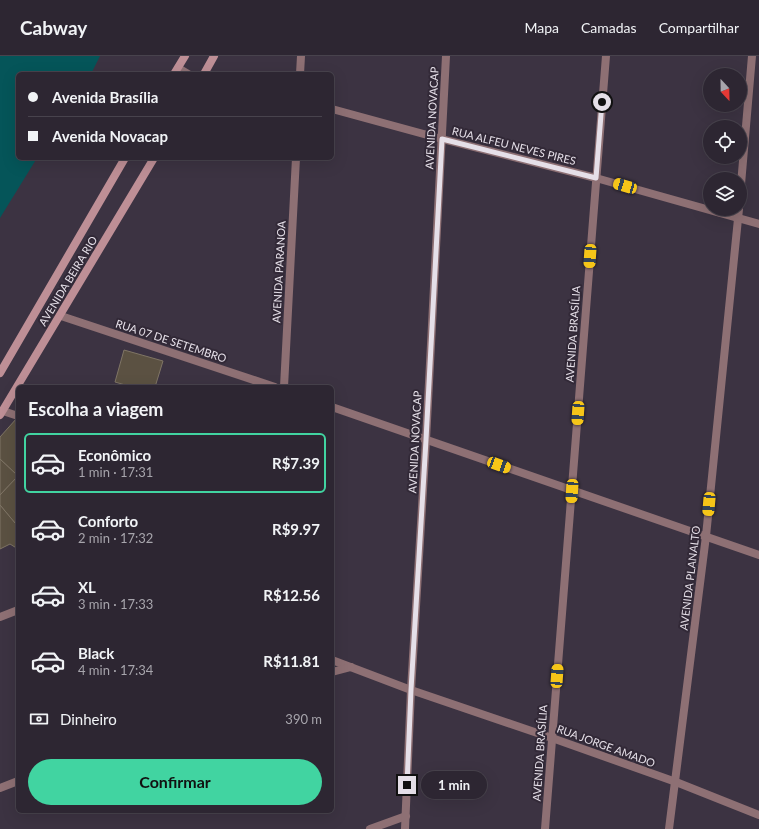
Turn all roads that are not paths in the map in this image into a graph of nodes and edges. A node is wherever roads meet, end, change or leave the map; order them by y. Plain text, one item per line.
1 (185, 56) edge
2 (214, 56) edge
3 (301, 56) edge
4 (446, 56) edge
5 (606, 56) edge
6 (752, 56) edge
7 (176, 71) edge
8 (205, 72) edge
9 (300, 72) edge
10 (334, 110) edge
11 (442, 139) junction
12 (125, 160) edge
13 (153, 160) edge
14 (296, 160) edge
15 (742, 172) edge
16 (596, 178) junction
17 (738, 216) edge
18 (738, 219) junction
19 (759, 224) edge
20 (61, 316) junction
21 (0, 373) edge
22 (18, 385) edge
23 (269, 385) edge
24 (284, 385) edge
25 (16, 389) edge
26 (334, 408) edge
27 (1, 413) edge
28 (16, 416) edge
29 (426, 440) junction
30 (572, 491) junction
31 (706, 536) junction
32 (759, 555) edge
33 (16, 611) edge
34 (0, 617) edge
35 (334, 661) edge
36 (351, 667) junction
37 (334, 671) edge
38 (411, 690) junction
39 (552, 738) junction
40 (16, 782) edge
41 (676, 782) junction
42 (0, 788) edge
43 (759, 815) edge
44 (406, 816) junction
45 (370, 829) edge
46 (405, 829) edge
47 (545, 829) edge
48 (669, 829) edge

1 - 7 main road
2 - 8 main road
3 - 9 street
4 - 11 street, AVENIDA NOVACAP
5 - 16 street, AVENIDA BRASÍLIA
6 - 15 street
10 - 11 street, RUA ALFEU NEVES PIRES
11 - 16 street, RUA ALFEU NEVES PIRES
11 - 29 street, AVENIDA NOVACAP
12 - 21 main road, AVENIDA BEIRA RIO
13 - 20 main road, AVENIDA BEIRA RIO
14 - 24 street, AVENIDA PARANOA
16 - 18 street, RUA ALFEU NEVES PIRES
16 - 30 street, AVENIDA BRASÍLIA
17 - 18 street, AVENIDA PLANALTO
18 - 19 street, RUA ALFEU NEVES PIRES
18 - 31 street, AVENIDA PLANALTO
20 - 22 main road, AVENIDA BEIRA RIO
20 - 23 street, RUA 07 DE SETEMBRO
25 - 27 main road, AVENIDA BEIRA RIO
26 - 29 street
27 - 28 street
29 - 30 street
29 - 38 street, AVENIDA NOVACAP
30 - 31 street
30 - 39 street, AVENIDA BRASÍLIA
31 - 32 street
31 - 41 street, AVENIDA PLANALTO
33 - 34 street
35 - 36 street, RUA JORGE AMADO
36 - 37 street
36 - 38 street, RUA JORGE AMADO
38 - 39 street, RUA JORGE AMADO
38 - 44 street, AVENIDA NOVACAP
39 - 41 street, RUA JORGE AMADO
39 - 47 street, AVENIDA BRASÍLIA
40 - 42 street
41 - 43 street, RUA JORGE AMADO
41 - 48 street, AVENIDA PLANALTO
44 - 45 street
44 - 46 street, AVENIDA NOVACAP

